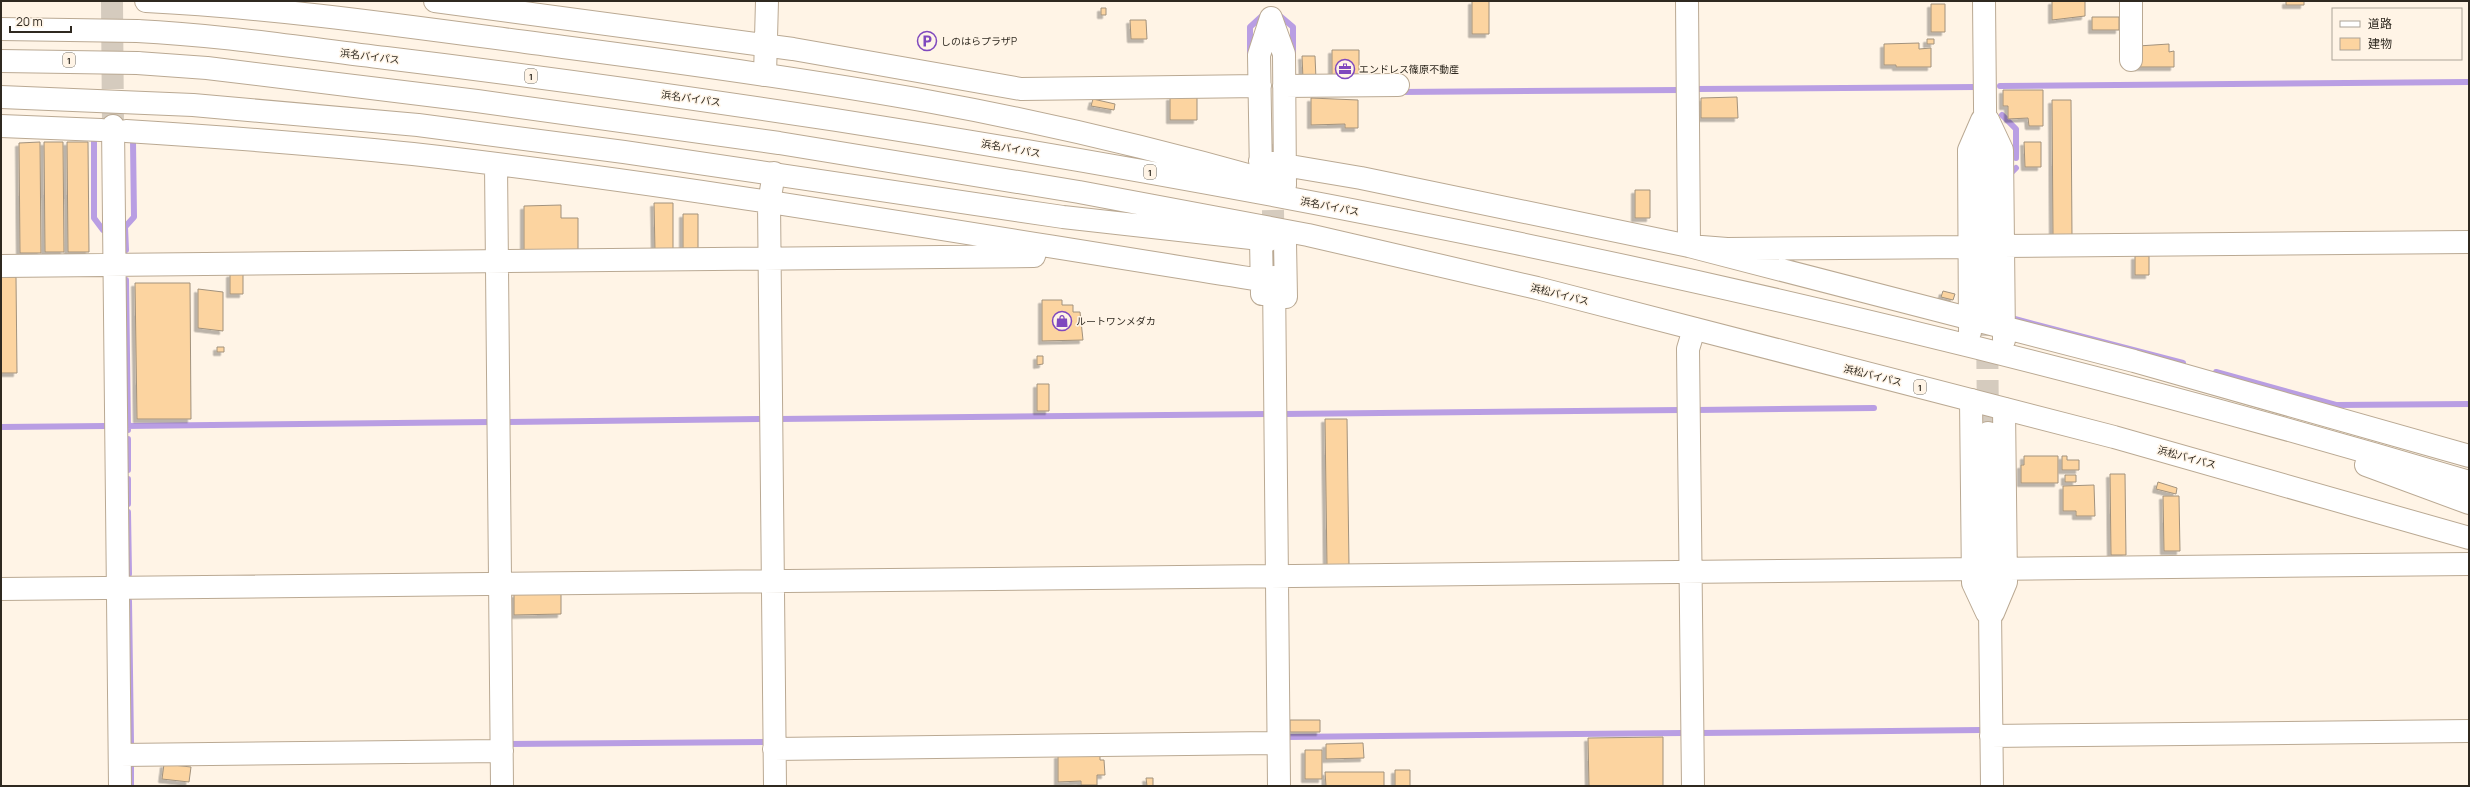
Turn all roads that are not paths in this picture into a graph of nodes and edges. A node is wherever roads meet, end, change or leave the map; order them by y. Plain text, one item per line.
1 (146, 1) edge
2 (435, 1) edge
3 (767, 1) edge
4 (1687, 1) edge
5 (1984, 1) edge
6 (2130, 1) edge
7 (495, 4) edge
8 (1271, 10) edge
9 (1, 29) edge
10 (767, 45) junction
11 (2131, 60) dead end
12 (1, 61) edge
13 (766, 75) junction
14 (1398, 85) dead end
15 (1260, 86) junction
16 (1284, 86) junction
17 (1, 97) edge
18 (101, 101) junction
19 (125, 102) junction
20 (1985, 114) junction
21 (1, 126) edge
22 (113, 129) junction
23 (1264, 161) junction
24 (496, 165) junction
25 (774, 173) junction
26 (1285, 175) junction
27 (769, 203) junction
28 (1375, 214) junction
29 (1261, 240) junction
30 (1285, 242) junction
31 (2469, 242) edge
32 (1036, 244) junction
33 (1689, 246) junction
34 (1969, 246) junction
35 (2003, 246) junction
36 (1367, 249) junction
37 (769, 258) junction
38 (497, 261) junction
39 (115, 265) junction
40 (1, 266) edge
41 (1268, 279) junction
42 (1979, 316) junction
43 (2004, 327) junction
44 (1694, 329) junction
45 (1970, 346) junction
46 (2004, 354) junction
47 (1275, 395) junction
48 (1971, 400) junction
49 (2004, 409) junction
50 (2260, 421) junction
51 (1988, 432) tunnel mouth
52 (2469, 456) edge
53 (2469, 482) edge
54 (2469, 503) edge
55 (2469, 538) edge
56 (2469, 564) edge
57 (1989, 569) junction
58 (1690, 572) junction
59 (1277, 576) junction
60 (773, 581) junction
61 (500, 583) junction
62 (118, 588) junction
63 (1, 589) edge
64 (1990, 619) junction
65 (2469, 731) edge
66 (1991, 736) junction
67 (1278, 744) junction
68 (774, 748) junction
69 (502, 751) junction
70 (120, 755) junction
71 (120, 786) edge
72 (502, 786) edge
73 (775, 786) edge
74 (1279, 786) edge
75 (1693, 786) edge
76 (1992, 786) edge

1 - 13 main road
2 - 7 main road
3 - 10 main road
4 - 33 main road
5 - 20 main road
6 - 11 main road
7 - 10 main road
8 - 15 main road
8 - 16 main road
8 - 23 main road
9 - 28 main road, 浜名バイパス / 1, bridge
10 - 13 main road
10 - 15 main road
12 - 36 main road, 1, bridge
13 - 23 main road
14 - 16 main road
15 - 23 main road
16 - 26 main road
17 - 18 main road
18 - 19 main road
18 - 22 main road
19 - 22 main road
19 - 25 main road
20 - 34 main road
20 - 35 main road
20 - 42 main road
21 - 22 main road
22 - 24 main road
22 - 39 main road
23 - 26 main road
24 - 27 main road
24 - 38 main road
25 - 27 main road
25 - 29 main road
26 - 28 main road
26 - 33 main road
27 - 32 main road
27 - 37 main road
28 - 45 main road, 1
29 - 30 main road
29 - 41 main road
30 - 36 main road
30 - 47 main road
31 - 35 main road
32 - 37 main road
32 - 41 main road
33 - 34 main road
33 - 42 main road
34 - 42 main road
35 - 43 main road
36 - 44 main road, 浜松バイパス / 1
37 - 38 main road
37 - 60 main road
38 - 39 main road
38 - 61 main road
39 - 40 main road
39 - 62 main road
41 - 47 main road
42 - 43 main road
42 - 45 main road
43 - 46 main road
43 - 52 main road
44 - 48 main road, 浜松バイパス / 1
44 - 58 main road
45 - 46 main road, 1
46 - 50 main road, 1
47 - 59 main road
48 - 49 main road, 浜松バイパス / 1
48 - 57 main road
49 - 55 main road, 浜松バイパス / 1
49 - 57 main road
50 - 53 main road, 1
50 - 54 main road
51 - 57 main road
56 - 57 main road
57 - 58 main road
57 - 64 main road
57 - 64 main road
58 - 59 main road
58 - 75 main road
59 - 60 main road
59 - 67 main road
60 - 61 main road
60 - 68 main road
61 - 62 main road
61 - 69 main road
62 - 63 main road
62 - 70 main road
64 - 66 main road
65 - 66 main road
66 - 76 main road
67 - 68 main road
67 - 74 main road
68 - 73 main road
69 - 70 main road
69 - 72 main road
70 - 71 main road

